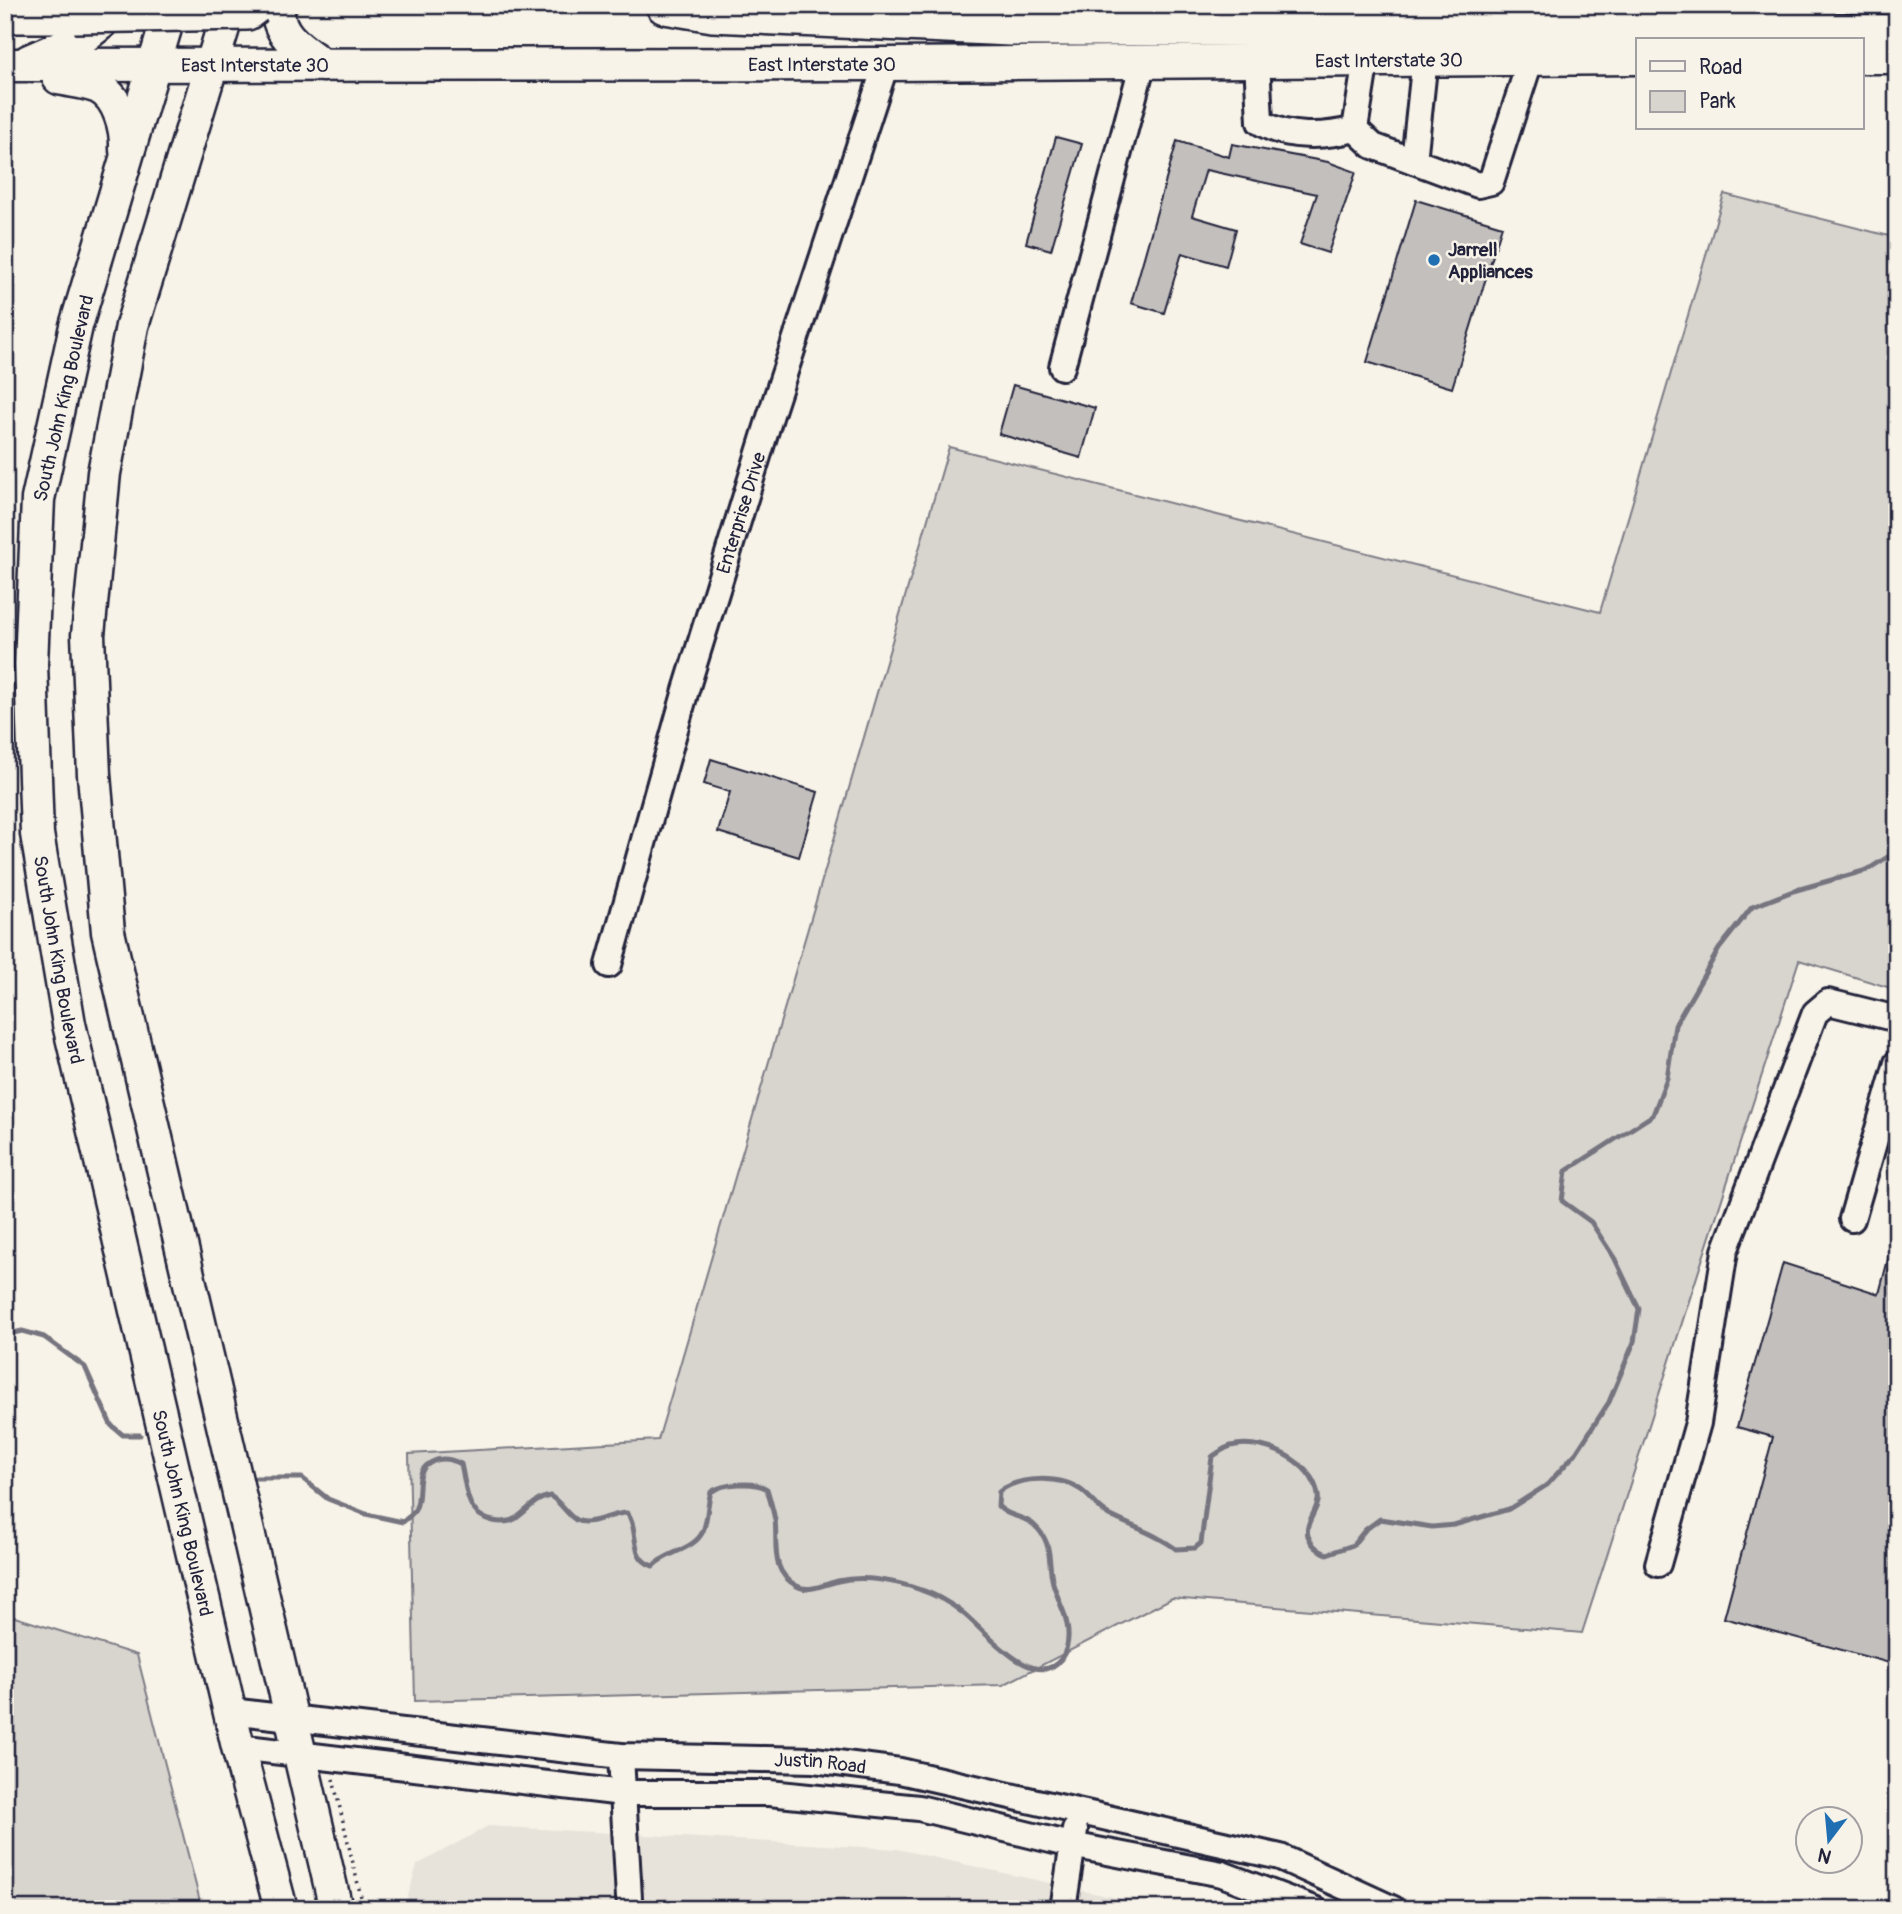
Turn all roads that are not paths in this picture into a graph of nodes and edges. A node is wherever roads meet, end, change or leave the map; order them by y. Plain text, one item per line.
1 (124, 5) edge
2 (172, 5) edge
3 (230, 5) edge
4 (255, 5) edge
5 (278, 5) edge
6 (665, 5) edge
7 (5, 14) edge
8 (1897, 34) edge
9 (1864, 57) edge
10 (1897, 57) edge
11 (1366, 58) junction
12 (1425, 58) junction
13 (1531, 58) junction
14 (1636, 58) edge
15 (1257, 59) junction
16 (1143, 62) junction
17 (886, 64) junction
18 (11, 65) edge
19 (323, 65) junction
20 (153, 66) junction
21 (211, 66) junction
22 (1355, 129) junction
23 (126, 158) junction
24 (1414, 161) junction
25 (1062, 366) dead end
26 (608, 965) dead end
27 (1897, 1019) edge
28 (1897, 1063) edge
29 (1852, 1219) dead end
30 (1658, 1564) dead end
31 (230, 1712) junction
32 (291, 1719) junction
33 (238, 1747) junction
34 (312, 1755) junction
35 (621, 1756) junction
36 (623, 1793) junction
37 (1080, 1810) junction
38 (1071, 1845) junction
39 (629, 1899) dead end
40 (281, 1909) edge
41 (336, 1909) edge
42 (1063, 1909) edge
43 (1314, 1909) edge
44 (1393, 1909) edge

1 - 18 main road
2 - 20 main road, South John King Boulevard
3 - 21 main road
4 - 7 highway, bridge
5 - 19 main road
6 - 8 highway
9 - 10 main road
11 - 12 main road, East Interstate 30
11 - 15 main road, East Interstate 30
11 - 22 street
12 - 13 main road, East Interstate 30
12 - 24 street
13 - 14 main road, East Interstate 30
13 - 24 street
15 - 16 main road, East Interstate 30
15 - 22 street
16 - 17 main road, East Interstate 30
16 - 25 street
17 - 19 main road, East Interstate 30
17 - 26 street, Enterprise Drive
18 - 20 main road, East Interstate 30
18 - 23 main road
19 - 21 main road, East Interstate 30
20 - 21 main road, East Interstate 30
20 - 23 main road, South John King Boulevard
21 - 32 main road
22 - 24 street
23 - 31 main road, South John King Boulevard
27 - 30 street
28 - 29 street
31 - 32 street, Justin Road
31 - 33 main road, South John King Boulevard
32 - 34 main road
32 - 35 street, Justin Road
33 - 34 street, Justin Road
33 - 40 main road, South John King Boulevard
34 - 36 street, Justin Road
34 - 41 main road
35 - 36 street
35 - 37 street, Justin Road
36 - 38 street, Justin Road
36 - 39 street
37 - 38 street
37 - 44 street, Justin Road
38 - 42 street
38 - 43 street, Justin Road

